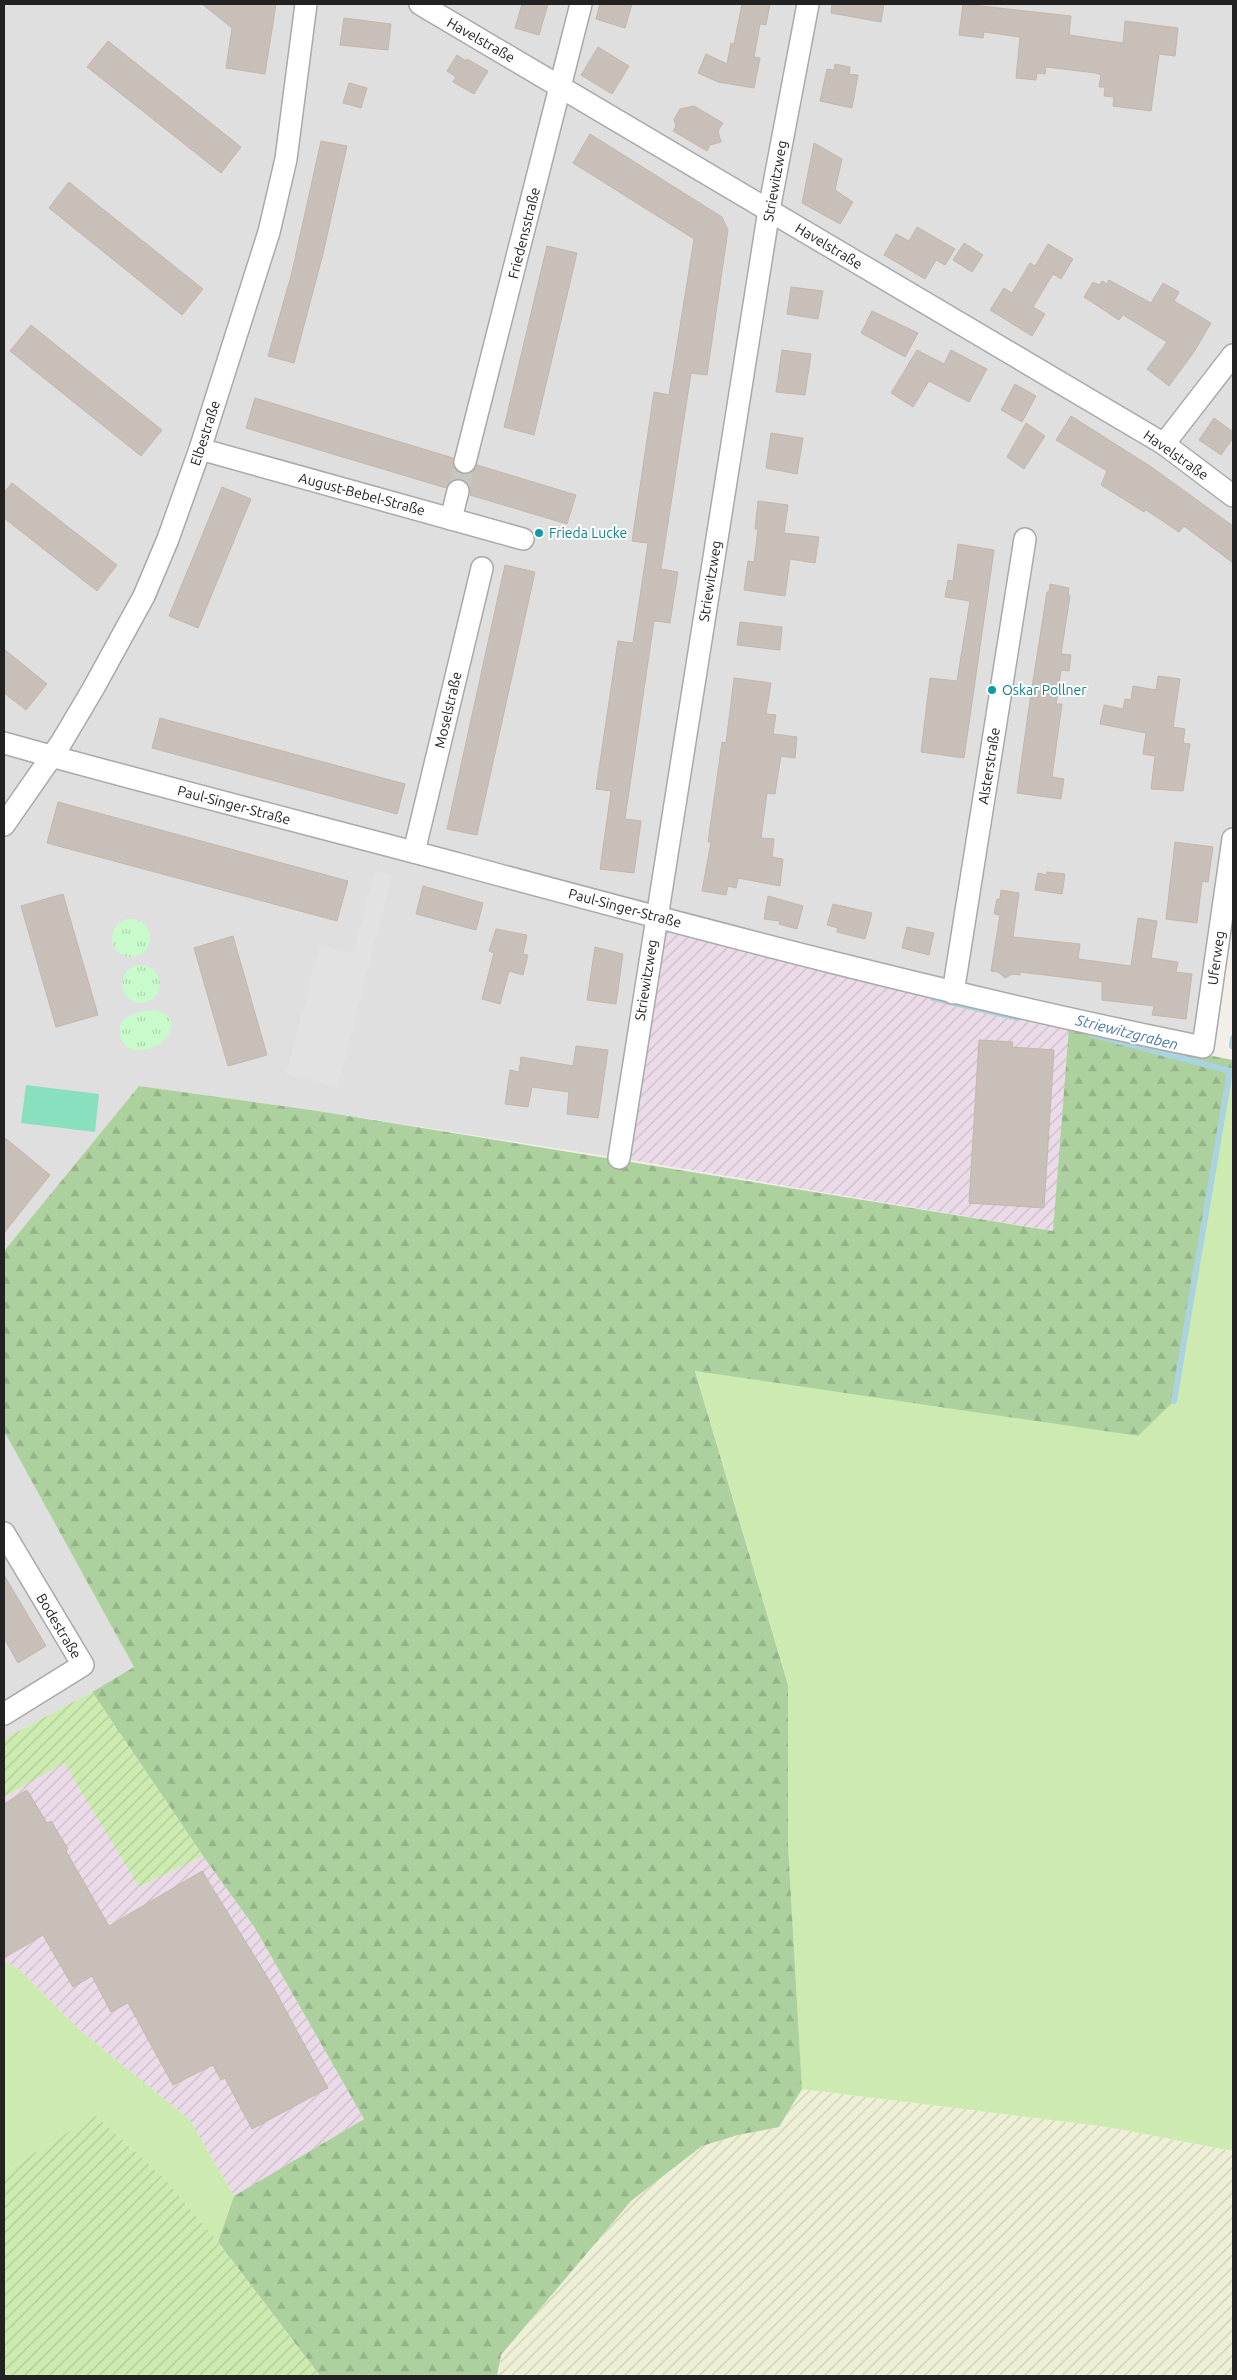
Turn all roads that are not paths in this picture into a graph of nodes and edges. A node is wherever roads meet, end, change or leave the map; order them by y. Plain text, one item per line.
1 (306, 4) edge
2 (420, 4) edge
3 (581, 4) edge
4 (808, 4) edge
5 (561, 87) junction
6 (769, 210) junction
7 (1233, 355) edge
8 (1164, 444) junction
9 (200, 449) junction
10 (465, 462) tunnel mouth
11 (458, 491) tunnel mouth
12 (1233, 496) edge
13 (452, 519) junction
14 (523, 539) dead end
15 (1025, 539) dead end
16 (482, 568) dead end
17 (4, 743) edge
18 (51, 756) junction
19 (4, 825) edge
20 (1233, 839) edge
21 (414, 852) junction
22 (656, 917) junction
23 (953, 993) junction
24 (1203, 1047) joint
25 (619, 1158) dead end
26 (4, 1533) edge
27 (4, 1714) edge

1 - 9 street, Elbestraße
2 - 5 street, Havelstraße
3 - 5 street, Friedensstraße
4 - 6 street, Striewitzweg
5 - 6 street, Havelstraße
5 - 10 street, Friedensstraße
6 - 8 street, Havelstraße
6 - 22 street, Striewitzweg
7 - 8 street
8 - 12 street, Havelstraße
9 - 13 street, August-Bebel-Straße
9 - 18 street, Elbestraße
11 - 13 street
13 - 14 street, August-Bebel-Straße
15 - 23 street, Alsterstraße
16 - 21 street, Moselstraße
17 - 18 street, Paul-Singer-Straße
18 - 19 street, Elbestraße
18 - 21 street, Paul-Singer-Straße
20 - 24 street, Uferweg
21 - 22 street, Paul-Singer-Straße
22 - 23 street, Paul-Singer-Straße
22 - 25 street, Striewitzweg
23 - 24 street, Paul-Singer-Straße
26 - 27 street, Bodestraße

